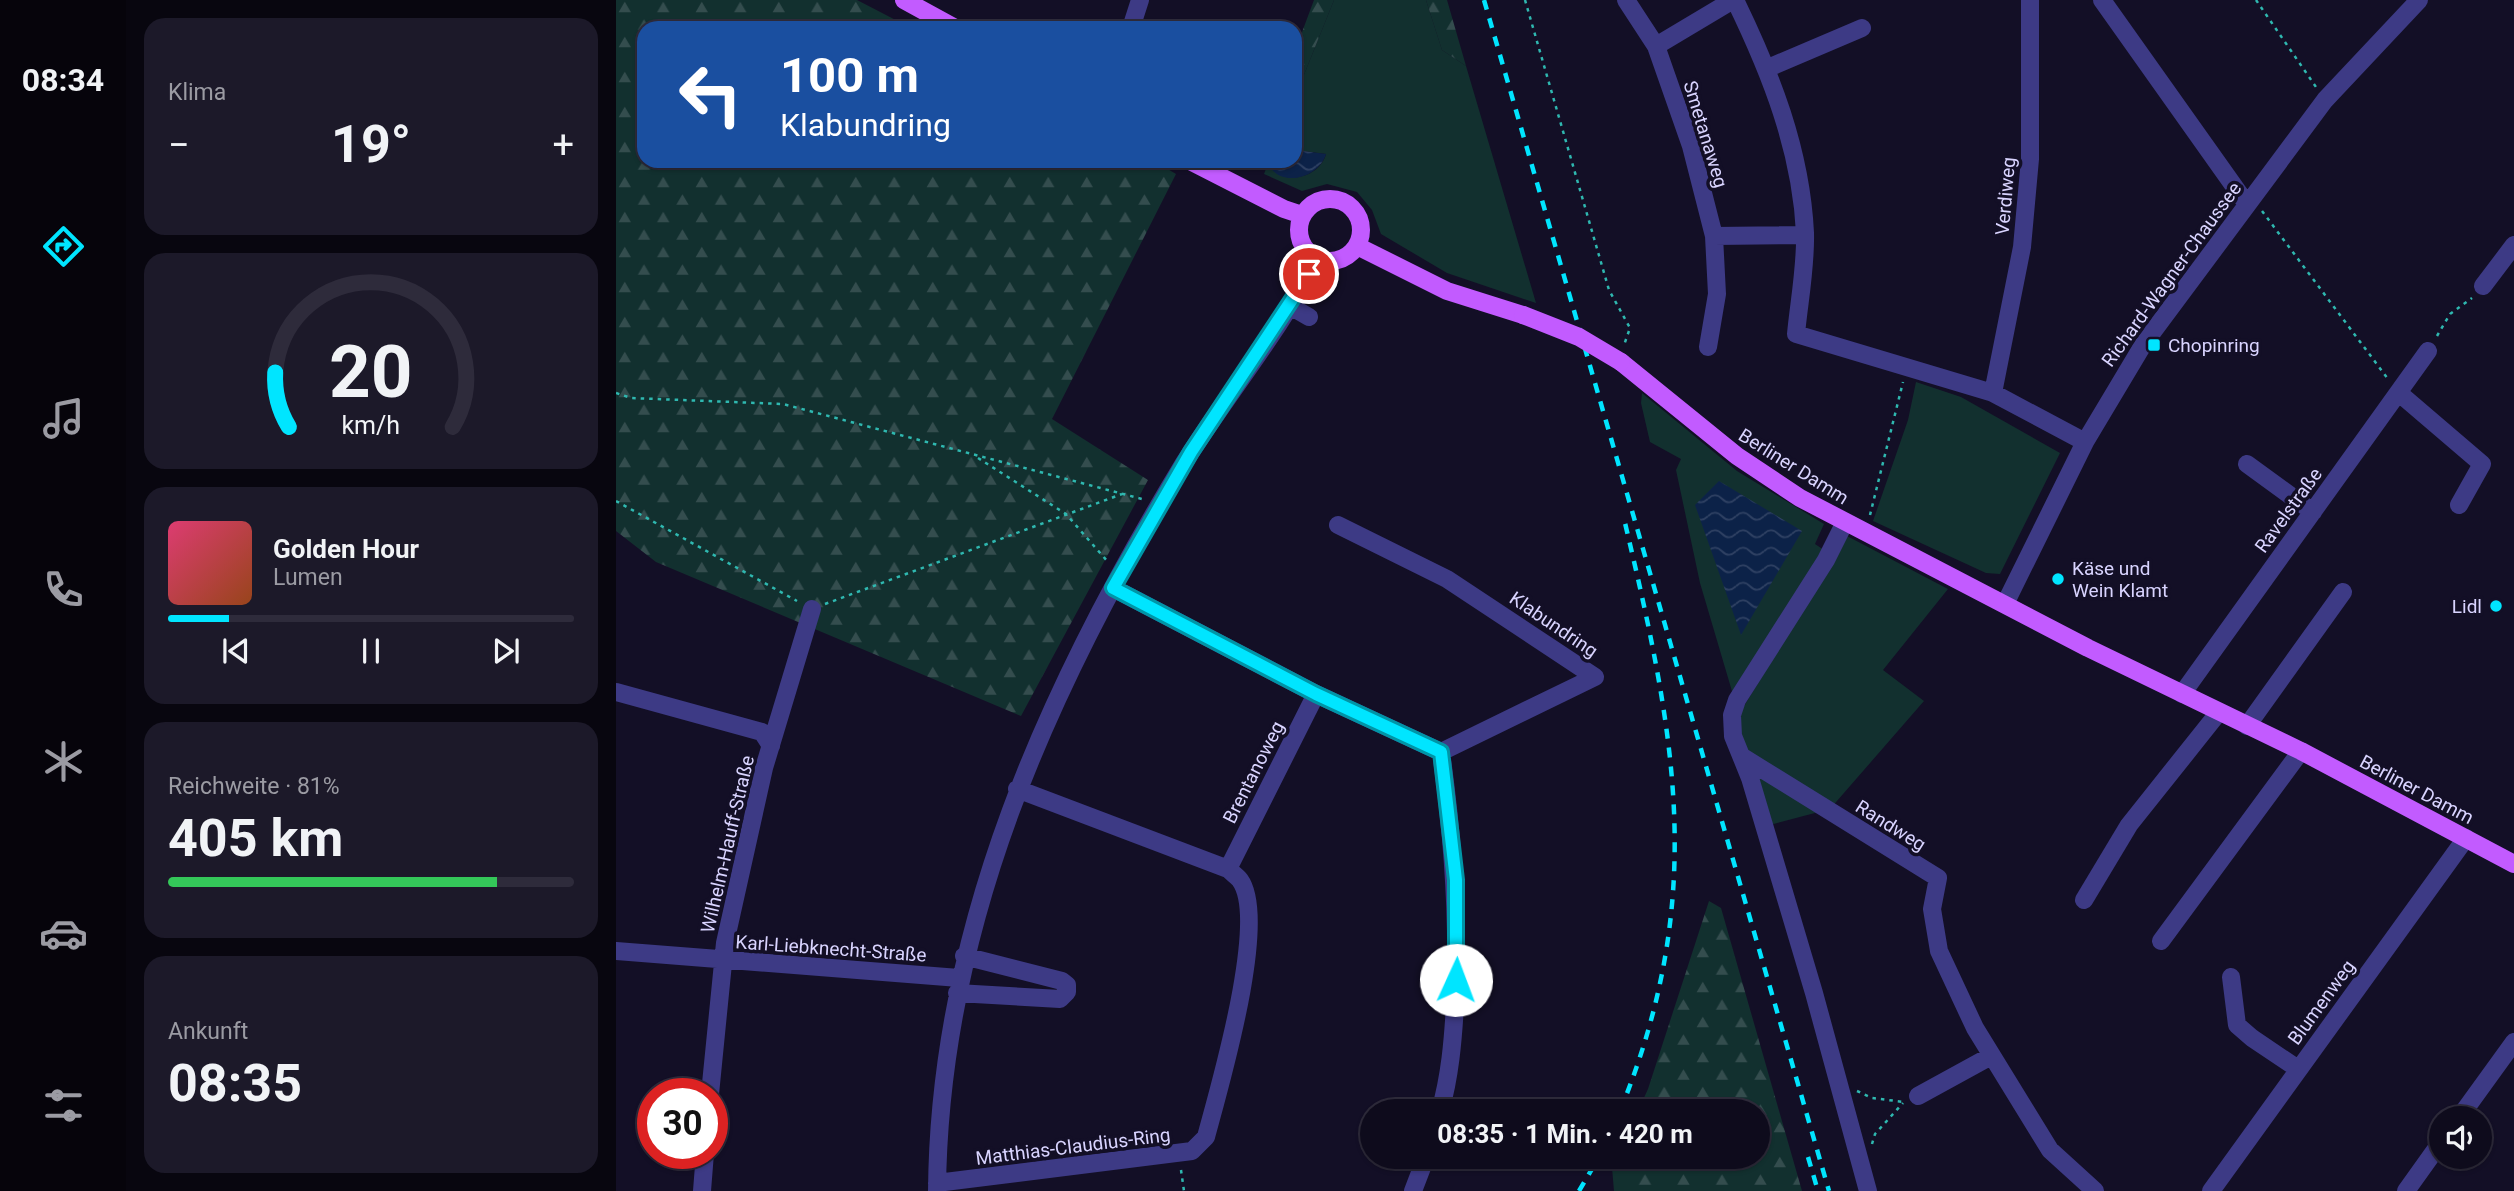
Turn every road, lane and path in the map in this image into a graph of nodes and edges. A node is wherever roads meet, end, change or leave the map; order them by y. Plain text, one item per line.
1 (904, 0) edge
2 (1140, 0) edge
3 (1525, 0) edge
4 (1626, 0) edge
5 (1734, 0) edge
6 (2030, 0) edge
7 (2102, 0) edge
8 (2256, 0) edge
9 (2419, 0) edge
10 (942, 21) edge
11 (1133, 21) edge
12 (1863, 28) dead end
13 (1656, 46) junction
14 (1768, 68) junction
15 (2325, 100) junction
16 (1205, 168) edge
17 (2249, 200) junction
18 (1302, 215) junction
19 (1805, 235) junction
20 (1714, 236) junction
21 (2514, 245) edge
22 (1357, 246) junction
23 (1317, 258) junction
24 (2483, 286) dead end
25 (2470, 301) dead end
26 (1290, 306) junction
27 (1309, 317) dead end
28 (1708, 347) dead end
29 (2428, 351) joint
30 (1621, 362) junction
31 (1908, 366) junction
32 (2406, 386) junction
33 (616, 393) edge
34 (1993, 393) junction
35 (2085, 442) junction
36 (975, 457) junction
37 (2247, 464) dead end
38 (1122, 494) junction
39 (1142, 499) dead end
40 (616, 501) edge
41 (2459, 505) dead end
42 (2313, 512) junction
43 (1066, 514) junction
44 (1845, 522) junction
45 (1868, 522) dead end
46 (1338, 525) dead end
47 (1108, 562) dead end
48 (1113, 588) junction
49 (2343, 592) dead end
50 (2005, 604) junction
51 (812, 609) junction
52 (616, 692) edge
53 (1316, 694) junction
54 (2182, 694) junction
55 (2219, 712) junction
56 (2247, 726) junction
57 (771, 746) junction
58 (2301, 751) junction
59 (1441, 752) junction
60 (1741, 756) junction
61 (1017, 789) junction
62 (2466, 838) junction
63 (2514, 864) edge
64 (1228, 869) junction
65 (2084, 900) dead end
66 (2161, 941) dead end
67 (616, 951) edge
68 (964, 956) junction
69 (723, 961) junction
70 (2231, 976) dead end
71 (958, 985) junction
72 (2514, 1042) edge
73 (1991, 1056) junction
74 (2298, 1069) junction
75 (712, 1078) edge
76 (1839, 1084) junction
77 (1442, 1099) edge
78 (1911, 1099) junction
79 (2468, 1106) edge
80 (1871, 1147) dead end
81 (1179, 1154) junction
82 (2429, 1159) edge
83 (704, 1169) edge
84 (1421, 1169) edge
85 (937, 1187) edge
86 (702, 1191) edge
87 (1184, 1191) edge
88 (1413, 1191) edge
89 (1868, 1191) edge
90 (2095, 1191) edge
91 (2211, 1191) edge
92 (2406, 1191) edge

1 - 10 main road
2 - 11 street
3 - 30 path
4 - 13 street, Smetanaweg
5 - 13 street
5 - 14 street
6 - 34 street, Verdiweg
7 - 17 street
8 - 15 path
9 - 15 street, Richard-Wagner-Chaussee
12 - 14 street
13 - 20 street, Smetanaweg
14 - 19 street
15 - 17 street, Richard-Wagner-Chaussee
16 - 18 main road
17 - 32 path
17 - 35 street, Richard-Wagner-Chaussee
18 - 22 main road
18 - 23 main road
19 - 20 street
19 - 31 street
20 - 28 street, Smetanaweg
21 - 24 street
22 - 23 main road
22 - 30 main road, Berliner Damm, bridge
23 - 26 street
25 - 29 path
26 - 27 street
26 - 48 street
29 - 32 street, Ravelstraße
30 - 44 main road, Berliner Damm
31 - 34 street
31 - 45 path
32 - 41 street
32 - 42 street, Ravelstraße
33 - 36 path
34 - 35 street
35 - 50 street, Richard-Wagner-Chaussee
36 - 38 path
36 - 43 path
37 - 42 street
38 - 39 path
38 - 43 path
40 - 51 path
42 - 54 street, Ravelstraße
43 - 47 path
43 - 51 path
44 - 50 main road, Berliner Damm
44 - 60 street
46 - 59 street, Klabundring
48 - 53 street
48 - 61 street
49 - 56 street
50 - 54 main road, Berliner Damm
51 - 57 street, Wilhelm-Hauff-Straße
52 - 57 street
53 - 59 street
53 - 64 street, Brentanoweg
54 - 55 main road, Berliner Damm
55 - 56 main road, Berliner Damm
55 - 65 street
56 - 58 main road, Berliner Damm
57 - 69 street, Wilhelm-Hauff-Straße
58 - 62 main road, Berliner Damm
58 - 66 street
59 - 77 street
60 - 73 street, Randweg
60 - 76 street
61 - 64 street
61 - 68 street
62 - 63 main road, Berliner Damm
62 - 74 street, Blumenweg
64 - 81 street, Matthias-Claudius-Ring
67 - 69 street, Karl-Liebknecht-Straße
68 - 71 street
68 - 71 street, Karl-Liebknecht-Straße
69 - 71 street, Karl-Liebknecht-Straße
69 - 75 street, Wilhelm-Hauff-Straße
70 - 74 street
71 - 85 street
72 - 79 street
73 - 78 street
73 - 90 street, Randweg
74 - 91 street, Blumenweg
76 - 78 path
76 - 89 street
78 - 80 path
81 - 85 street, Matthias-Claudius-Ring
81 - 87 path
82 - 92 street
83 - 86 street
84 - 88 street

